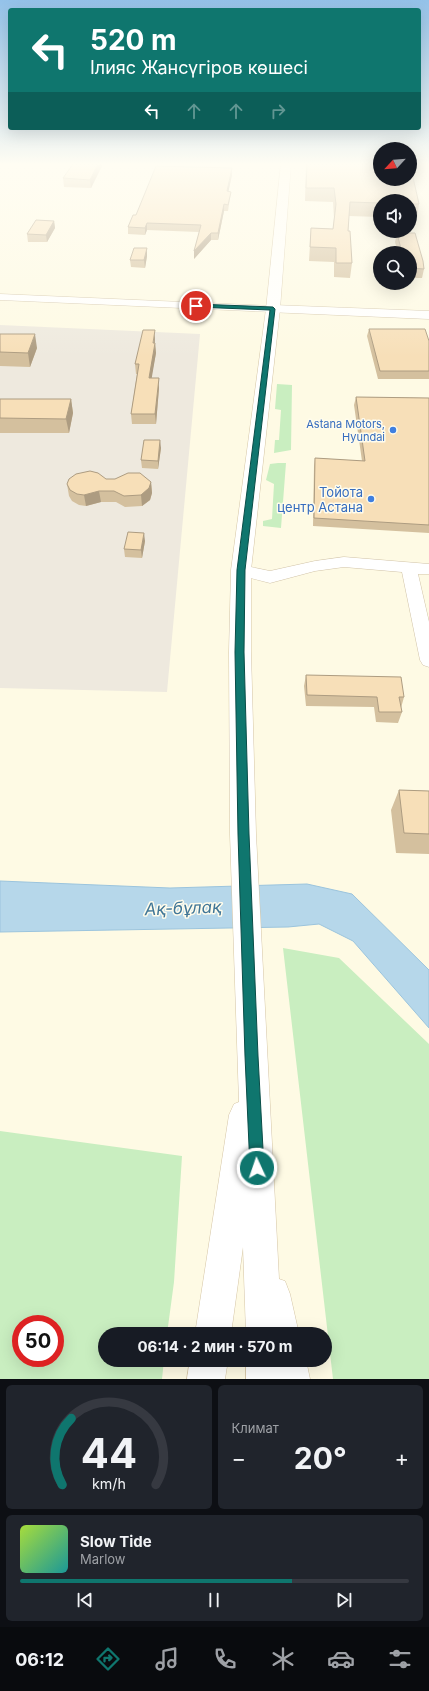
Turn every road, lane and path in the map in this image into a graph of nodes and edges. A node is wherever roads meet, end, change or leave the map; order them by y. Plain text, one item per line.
1 (280, 228) edge
2 (0, 297) edge
3 (273, 309) junction
4 (429, 315) edge
5 (409, 568) junction
6 (429, 569) edge
7 (241, 570) junction
8 (425, 627) edge
9 (429, 660) edge
10 (252, 1072) junction
11 (261, 1240) junction
12 (214, 1327) edge
13 (264, 1327) edge
14 (280, 1327) edge
15 (208, 1367) edge
16 (264, 1367) edge
17 (288, 1367) edge
18 (206, 1379) edge
19 (265, 1379) edge
20 (291, 1379) edge

1 - 3 main road
2 - 3 street
3 - 4 main road
3 - 7 main road
5 - 6 street
5 - 7 street
5 - 8 street
7 - 10 main road
8 - 9 street
10 - 11 main road
10 - 12 main road
11 - 13 main road
11 - 14 main road
15 - 18 main road
16 - 19 main road
17 - 20 main road

